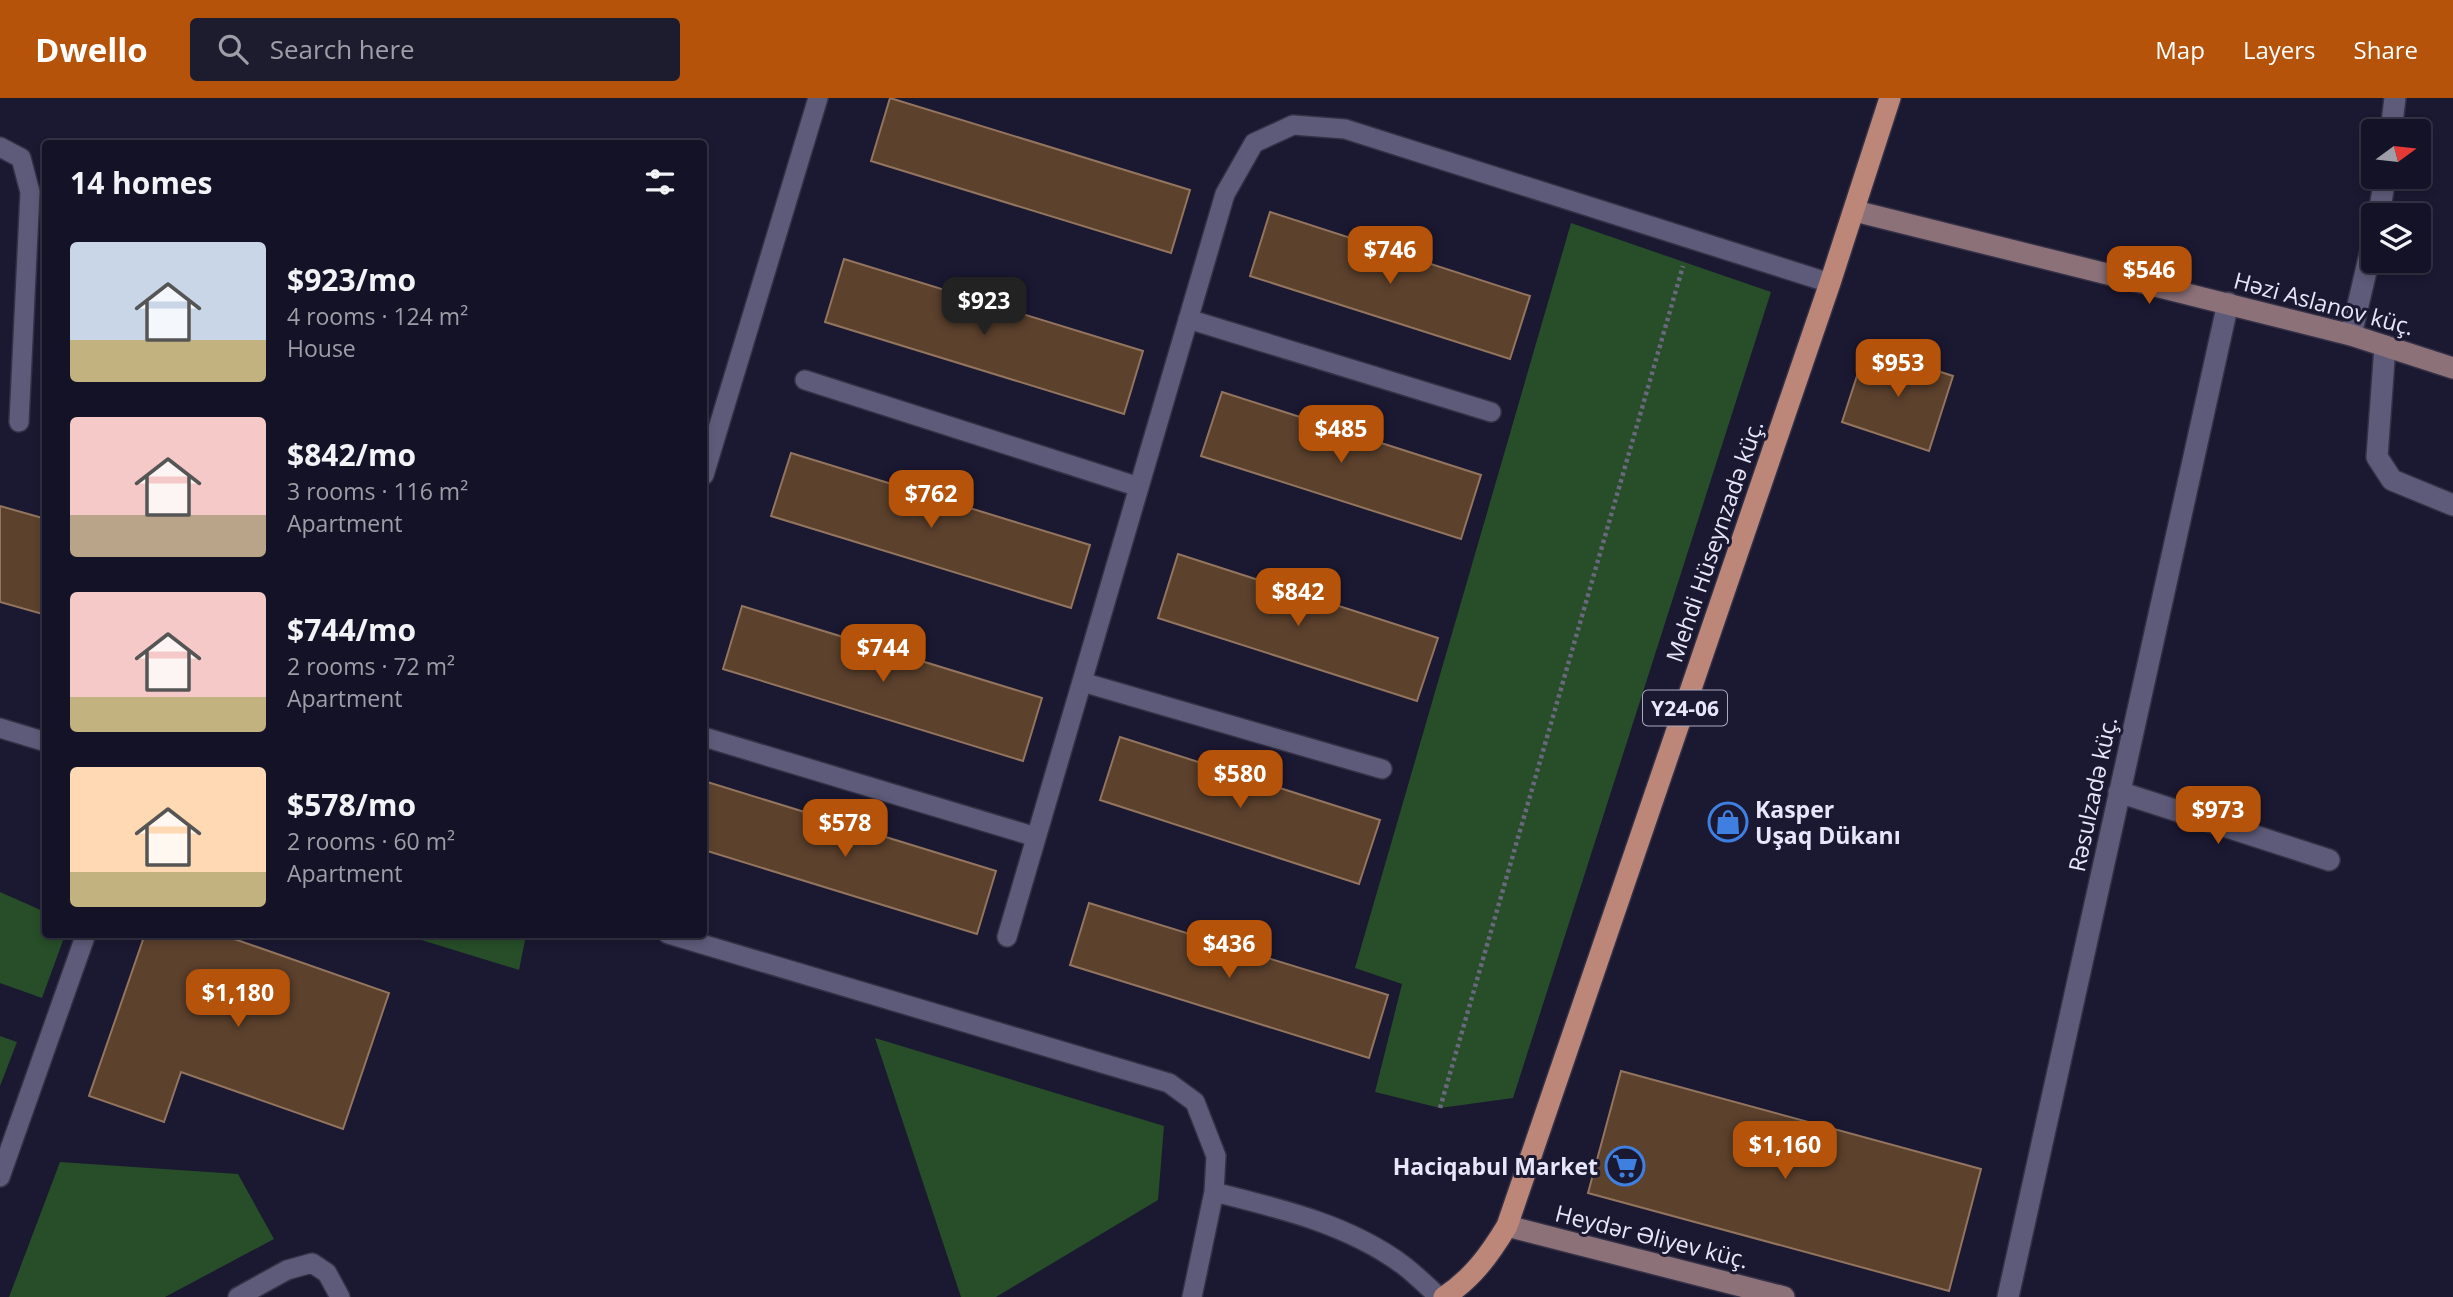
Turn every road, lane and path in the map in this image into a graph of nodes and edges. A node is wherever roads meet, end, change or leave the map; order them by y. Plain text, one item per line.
1 (818, 98) edge
2 (1890, 98) edge
3 (2396, 98) edge
4 (2393, 119) edge
5 (0, 146) edge
6 (1855, 211) junction
7 (1684, 262) dead end
8 (2366, 273) edge
9 (1830, 283) junction
10 (2228, 303) junction
11 (1188, 319) junction
12 (2351, 335) junction
13 (2385, 346) junction
14 (2453, 368) edge
15 (805, 380) dead end
16 (1491, 412) dead end
17 (19, 422) dead end
18 (707, 465) edge
19 (1139, 487) junction
20 (2453, 505) edge
21 (1082, 682) junction
22 (0, 728) edge
23 (707, 738) edge
24 (42, 741) edge
25 (1381, 769) dead end
26 (2119, 792) junction
27 (1036, 837) junction
28 (2329, 860) dead end
29 (1007, 937) dead end
30 (85, 938) edge
31 (681, 938) edge
32 (1440, 1108) dead end
33 (0, 1177) edge
34 (1214, 1192) junction
35 (1507, 1226) junction
36 (1750, 1293) edge
37 (238, 1297) edge
38 (340, 1297) edge
39 (1192, 1297) edge
40 (1442, 1297) edge
41 (1784, 1297) edge
42 (2008, 1297) edge

1 - 18 lane
2 - 6 main road, Mehdi Hüseynzadə küç. / Y24-06
3 - 4 street
5 - 17 lane
6 - 9 main road, Mehdi Hüseynzadə küç. / Y24-06
6 - 10 main road, Həzi Aslanov küç.
7 - 32 path
8 - 12 street
9 - 11 lane
9 - 35 main road, Mehdi Hüseynzadə küç. / Y24-06
10 - 12 main road, Həzi Aslanov küç.
10 - 26 street, Rəsulzadə küç.
11 - 16 lane
11 - 19 lane
12 - 13 main road, Həzi Aslanov küç.
13 - 14 main road, Həzi Aslanov küç.
13 - 20 street
15 - 19 lane
19 - 21 lane
21 - 25 lane
21 - 27 lane
22 - 24 lane
23 - 27 lane
26 - 28 street
26 - 42 street, Rəsulzadə küç.
27 - 29 lane
30 - 33 lane
31 - 34 lane
34 - 39 lane
34 - 40 lane
35 - 36 main road, Heydər Əliyev küç.
35 - 40 main road, Mehdi Hüseynzadə küç. / Y24-06
36 - 41 main road, Heydər Əliyev küç.
37 - 38 lane

